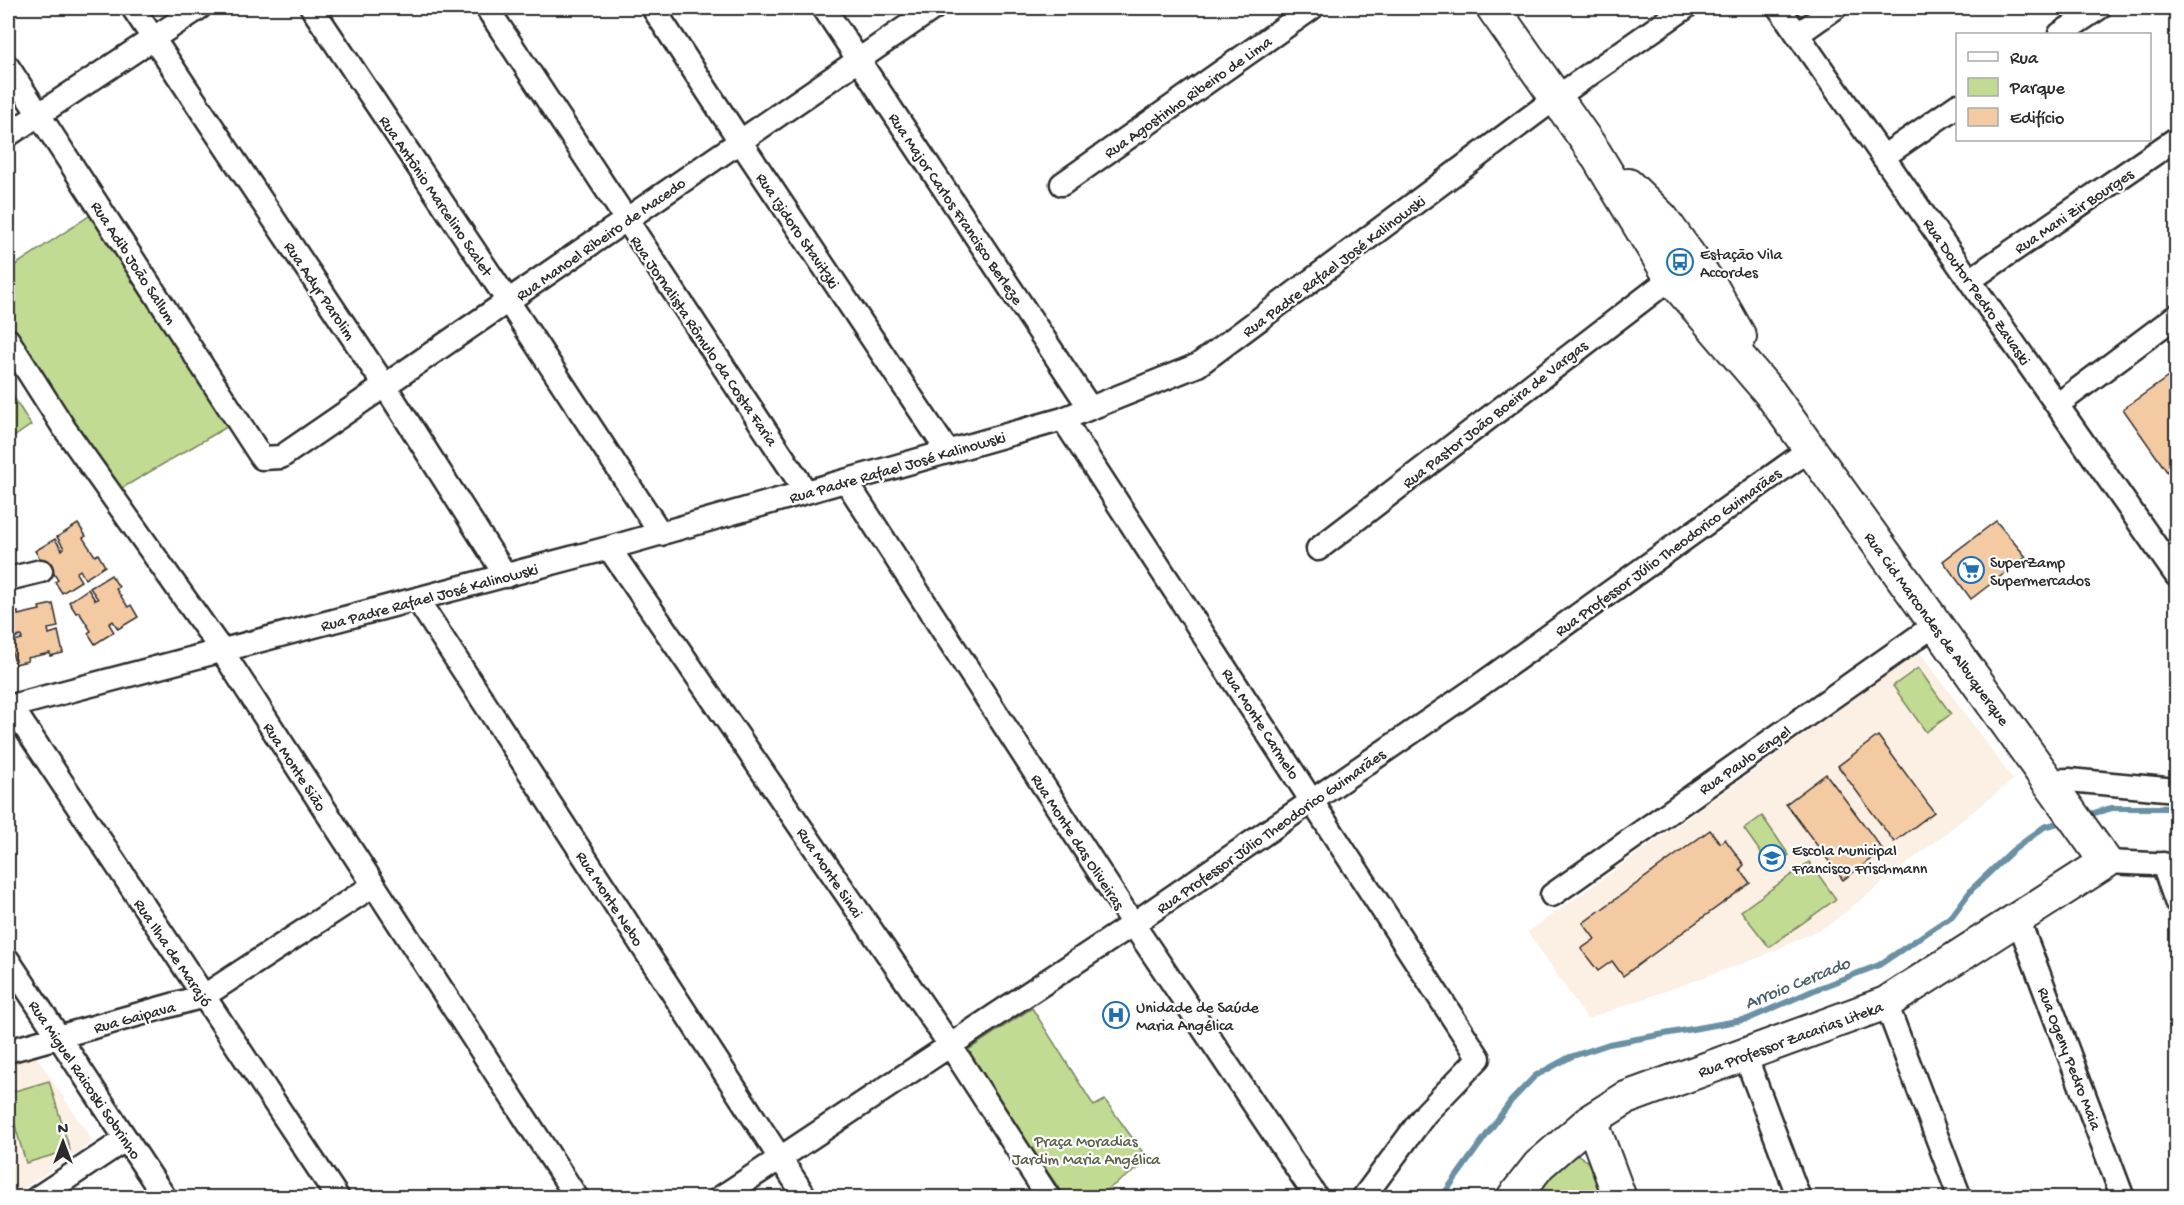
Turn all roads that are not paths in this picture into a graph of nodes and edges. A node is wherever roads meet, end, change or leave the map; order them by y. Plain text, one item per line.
1 (133, 8) edge
2 (199, 8) edge
3 (312, 8) edge
4 (487, 8) edge
5 (653, 8) edge
6 (824, 8) edge
7 (934, 8) edge
8 (1312, 8) edge
9 (1493, 8) edge
10 (1685, 8) edge
11 (1779, 8) edge
12 (1836, 8) edge
13 (2098, 8) edge
14 (2061, 33) edge
15 (1798, 34) junction
16 (153, 38) junction
17 (859, 59) junction
18 (8, 68) edge
19 (1557, 97) junction
20 (1956, 106) edge
21 (39, 114) junction
22 (8, 135) edge
23 (2176, 139) edge
24 (740, 141) junction
25 (1595, 153) junction
26 (1883, 157) junction
27 (1062, 184) dead end
28 (625, 220) junction
29 (1671, 278) junction
30 (1970, 280) junction
31 (508, 301) junction
32 (2176, 316) edge
33 (8, 340) edge
34 (385, 386) junction
35 (1770, 393) junction
36 (2057, 405) junction
37 (1090, 408) junction
38 (1063, 419) junction
39 (1810, 449) junction
40 (948, 452) junction
41 (262, 458) joint
42 (846, 481) junction
43 (806, 492) junction
44 (661, 534) junction
45 (609, 548) junction
46 (1318, 549) dead end
47 (41, 571) dead end
48 (2176, 575) edge
49 (506, 576) junction
50 (8, 579) edge
51 (417, 599) junction
52 (1936, 624) junction
53 (222, 651) junction
54 (9, 706) edge
55 (2054, 789) junction
56 (2176, 790) edge
57 (1312, 800) junction
58 (2106, 862) junction
59 (2170, 865) edge
60 (374, 885) junction
61 (1552, 895) dead end
62 (2176, 901) edge
63 (2018, 919) junction
64 (1133, 924) junction
65 (8, 960) edge
66 (204, 996) junction
67 (1886, 1003) junction
68 (58, 1037) junction
69 (950, 1045) junction
70 (8, 1051) edge
71 (1745, 1055) junction
72 (1591, 1120) junction
73 (126, 1139) junction
74 (780, 1158) junction
75 (333, 1196) edge
76 (37, 1197) edge
77 (165, 1197) edge
78 (577, 1197) edge
79 (720, 1197) edge
80 (806, 1197) edge
81 (1048, 1197) edge
82 (1317, 1197) edge
83 (1363, 1197) edge
84 (1513, 1197) edge
85 (1620, 1197) edge
86 (1799, 1197) edge
87 (1960, 1197) edge
88 (2123, 1197) edge

1 - 16 street, Rua Adyr Parolim
2 - 16 street
3 - 31 street, Rua Antônio Marcelino Scalet
4 - 28 street, Rua Jornalista Rômulo da Costa Faria
5 - 24 street, Rua Izidoro Stavitzki
6 - 17 street, Rua Major Carlos Francisco Berleze
7 - 17 street, Rua Manoel Ribeiro de Macedo
8 - 27 street, Rua Agostinho Ribeiro de Lima
9 - 19 street, Rua Cid Marcondes de Albuquerque
10 - 19 street, Rua Padre Rafael José Kalinowski
11 - 15 street, Rua Doutor Pedro Zavaski
12 - 15 street
13 - 14 street
15 - 26 street, Rua Doutor Pedro Zavaski
16 - 21 street
16 - 34 street, Rua Adyr Parolim
17 - 24 street, Rua Manoel Ribeiro de Macedo
17 - 37 street, Rua Major Carlos Francisco Berleze
18 - 21 street, Rua Adib João Sallum
19 - 25 street, Rua Cid Marcondes de Albuquerque
19 - 37 street, Rua Padre Rafael José Kalinowski
20 - 26 street
21 - 22 street
21 - 41 street, Rua Adib João Sallum
23 - 30 street, Rua Mani Zir Bourges
24 - 28 street, Rua Manoel Ribeiro de Macedo
24 - 40 street, Rua Izidoro Stavitzki
25 - 29 street, Rua Cid Marcondes de Albuquerque
25 - 35 street, Rua Cid Marcondes de Albuquerque
26 - 30 street, Rua Doutor Pedro Zavaski
28 - 31 street, Rua Manoel Ribeiro de Macedo
28 - 43 street, Rua Jornalista Rômulo da Costa Faria
29 - 35 street, Rua Cid Marcondes de Albuquerque
29 - 46 street, Rua Pastor João Boeira de Vargas
30 - 36 street, Rua Doutor Pedro Zavaski
31 - 34 street, Rua Manoel Ribeiro de Macedo
31 - 44 street, Rua Antônio Marcelino Scalet
32 - 36 street
33 - 53 street, Rua Monte Sião
34 - 41 street, Rua Manoel Ribeiro de Macedo
34 - 49 street, Rua Adyr Parolim
35 - 39 street, Rua Cid Marcondes de Albuquerque
36 - 48 street, Rua Doutor Pedro Zavaski
37 - 38 street, Rua Padre Rafael José Kalinowski
38 - 40 street, Rua Padre Rafael José Kalinowski
38 - 57 street, Rua Monte Carmelo
39 - 52 street, Rua Cid Marcondes de Albuquerque
39 - 57 street, Rua Professor Júlio Theodorico Guimarães
40 - 42 street, Rua Padre Rafael José Kalinowski
42 - 43 street, Rua Padre Rafael José Kalinowski
42 - 64 street, Rua Monte das Oliveiras
43 - 44 street, Rua Padre Rafael José Kalinowski
44 - 45 street, Rua Padre Rafael José Kalinowski
45 - 49 street, Rua Padre Rafael José Kalinowski
45 - 69 street, Rua Monte Sinai
47 - 50 street
49 - 51 street, Rua Padre Rafael José Kalinowski
51 - 53 street, Rua Padre Rafael José Kalinowski
51 - 74 street, Rua Monte Nebo
52 - 55 street, Rua Cid Marcondes de Albuquerque
52 - 61 street, Rua Paulo Engel
53 - 54 street, Rua Padre Rafael José Kalinowski
53 - 60 street, Rua Monte Sião
54 - 66 street, Rua Ilha de Marajó
55 - 56 street
55 - 58 street, Rua Cid Marcondes de Albuquerque
57 - 64 street, Rua Professor Júlio Theodorico Guimarães
57 - 83 street, Rua Monte Carmelo
58 - 59 street
58 - 63 street, Rua Professor Zacarias Liteka
59 - 62 street
60 - 66 street, Rua Gaipava
60 - 78 street, Rua Monte Sião
63 - 67 street, Rua Professor Zacarias Liteka
63 - 88 street, Rua Ogeny Pedro Maia
64 - 69 street, Rua Professor Júlio Theodorico Guimarães
64 - 82 street, Rua Monte das Oliveiras
65 - 68 street, Rua Miguel Raicoski Sobrinho
66 - 68 street, Rua Gaipava
66 - 75 street, Rua Ilha de Marajó
67 - 71 street, Rua Professor Zacarias Liteka
67 - 87 street
68 - 70 street, Rua Gaipava
68 - 73 street, Rua Miguel Raicoski Sobrinho
69 - 74 street, Rua Professor Júlio Theodorico Guimarães
69 - 81 street, Rua Monte Sinai
71 - 72 street, Rua Professor Zacarias Liteka
71 - 86 street
72 - 84 street, Rua Professor Zacarias Liteka
72 - 85 street
73 - 76 street
73 - 77 street, Rua Miguel Raicoski Sobrinho
74 - 79 street, Rua Professor Júlio Theodorico Guimarães
74 - 80 street, Rua Monte Nebo

